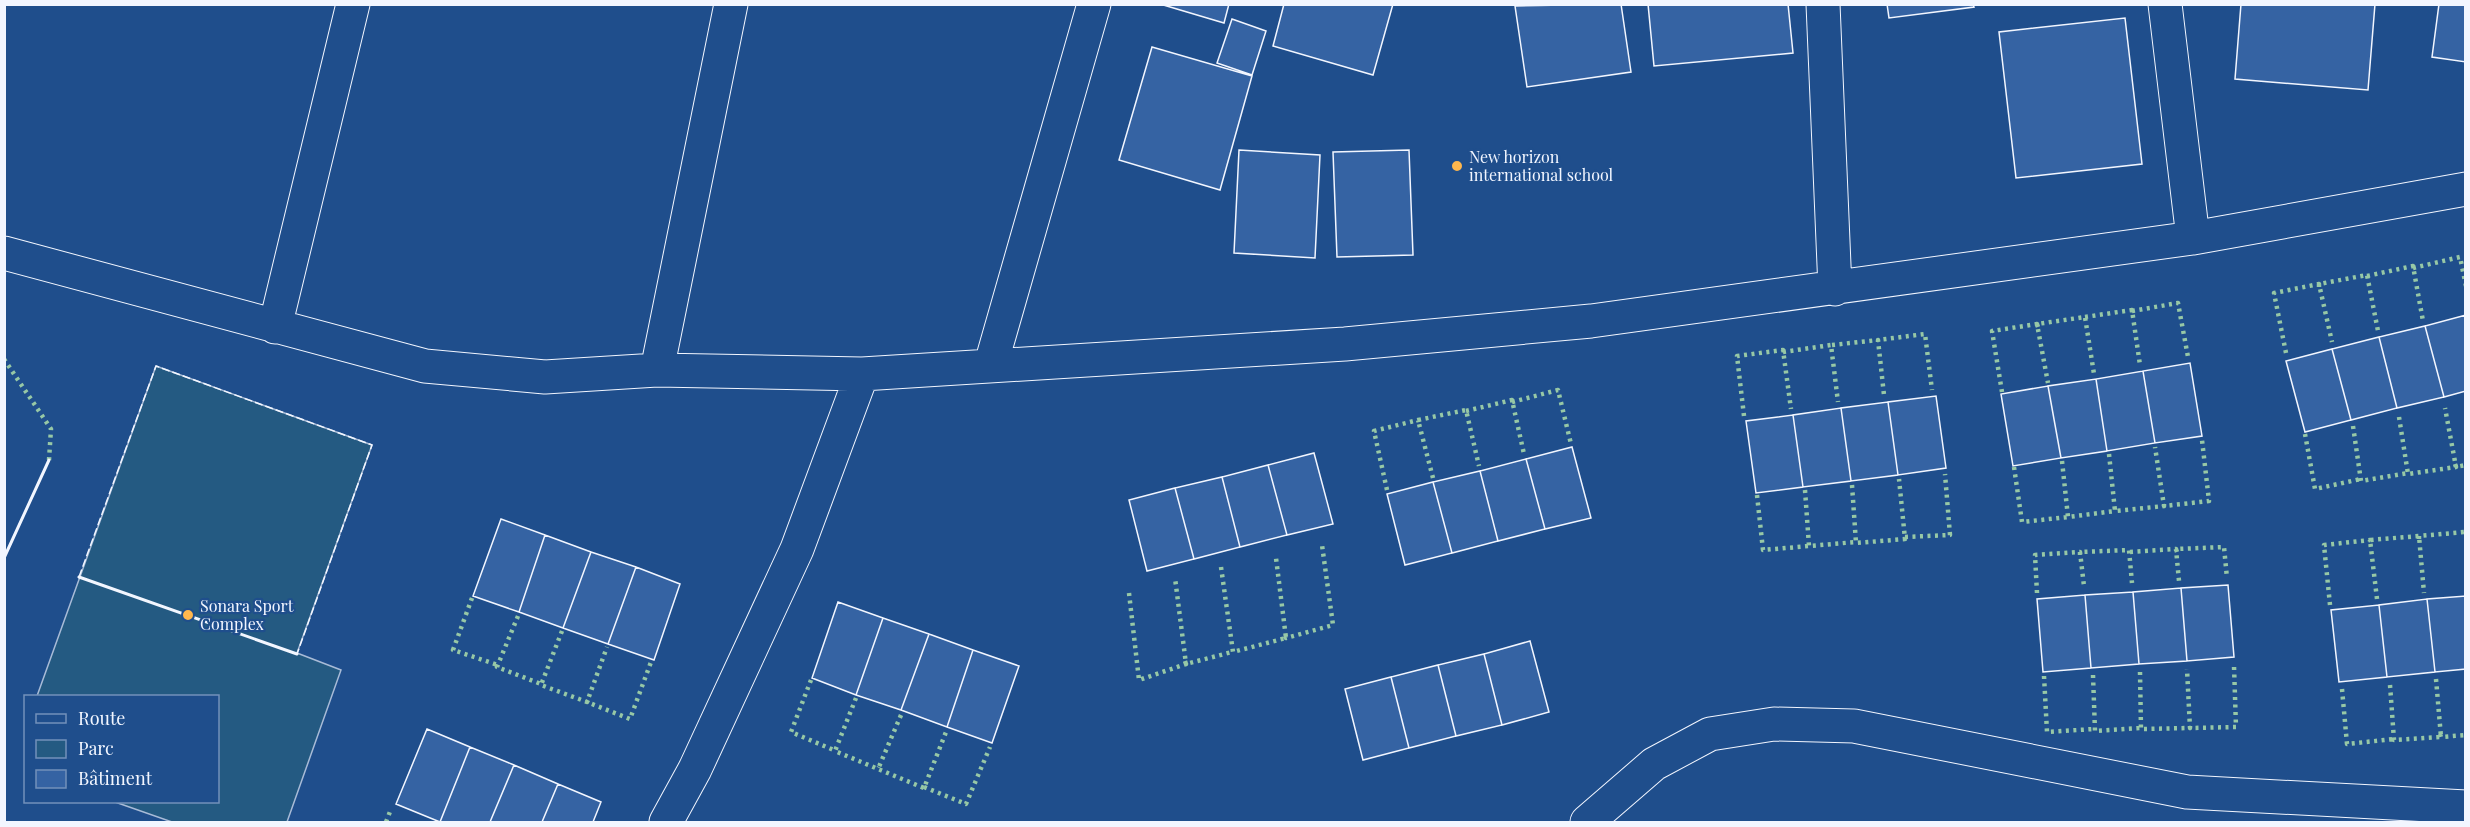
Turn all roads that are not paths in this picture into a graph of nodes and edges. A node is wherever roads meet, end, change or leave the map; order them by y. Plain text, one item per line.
1 (353, 4) edge
2 (731, 4) edge
3 (1094, 4) edge
4 (1823, 4) edge
5 (2165, 4) edge
6 (2466, 189) edge
7 (2193, 238) junction
8 (4, 254) edge
9 (1835, 289) junction
10 (275, 327) junction
11 (991, 364) junction
12 (657, 370) junction
13 (862, 374) junction
14 (2466, 807) edge
15 (666, 822) edge
16 (1587, 822) edge

1 - 10 street
2 - 12 street
3 - 11 street
4 - 9 street
5 - 7 street
6 - 7 street
7 - 9 street
8 - 10 street
9 - 11 street
10 - 12 street
11 - 13 street
12 - 13 street
13 - 15 street
14 - 16 street

